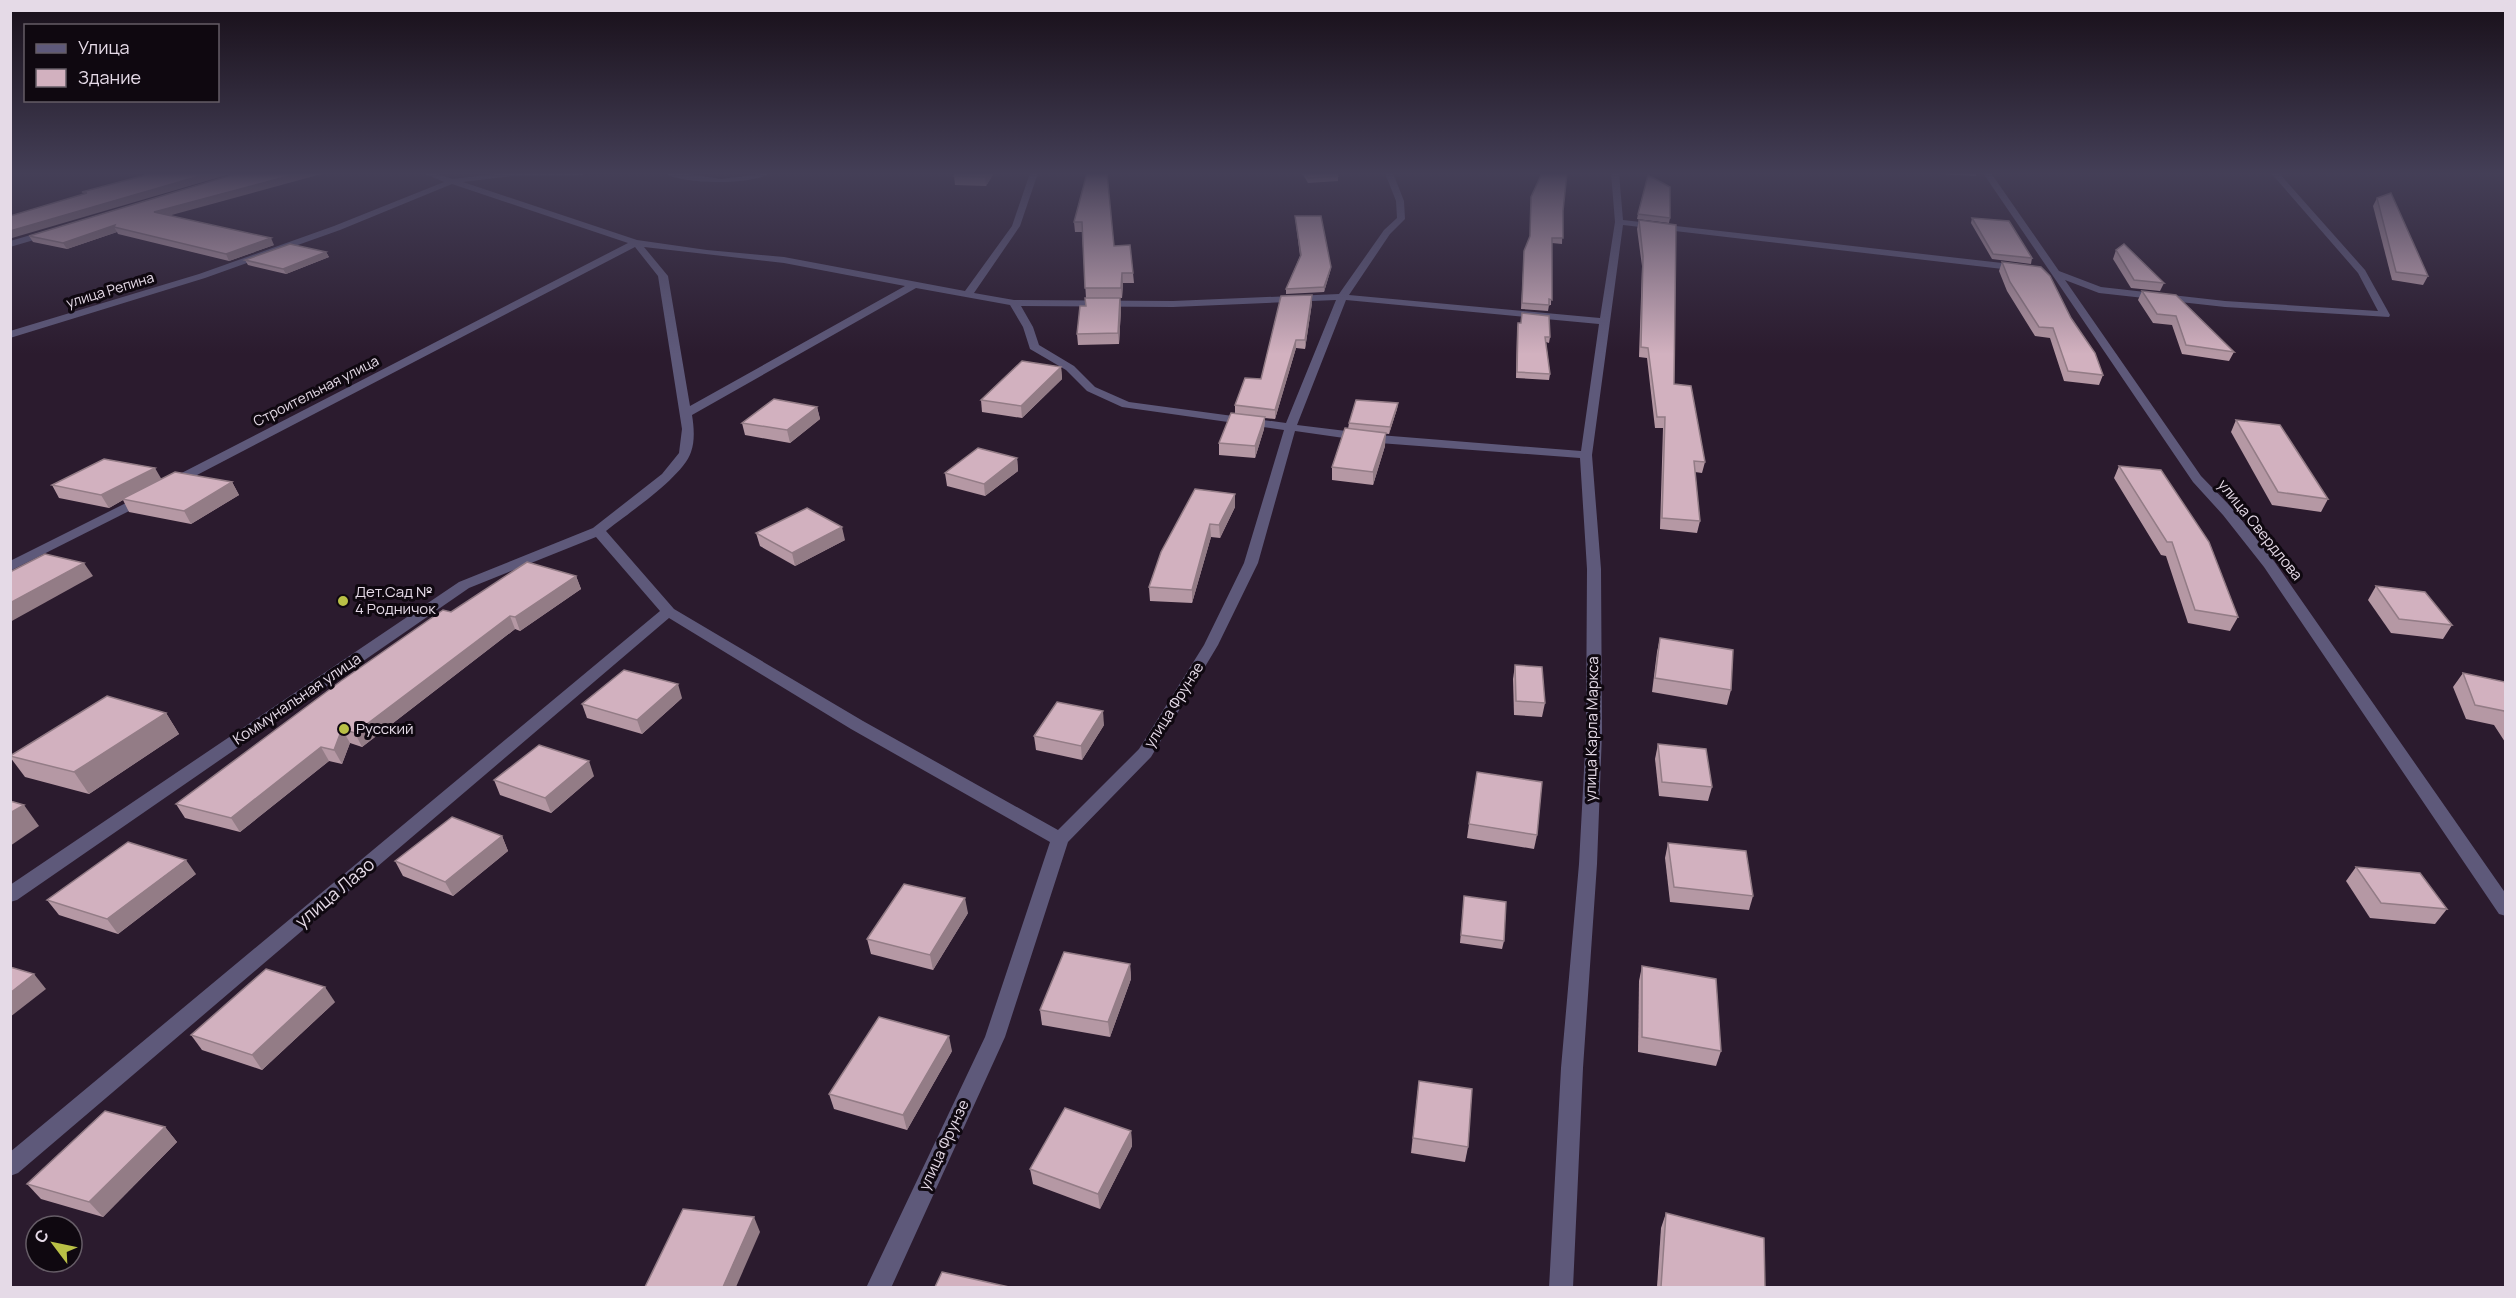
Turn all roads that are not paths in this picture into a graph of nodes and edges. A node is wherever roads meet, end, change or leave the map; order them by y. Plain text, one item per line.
1 (45, 234) edge
2 (321, 234) edge
3 (608, 234) edge
4 (1011, 234) edge
5 (1386, 234) edge
6 (1617, 234) edge
7 (1718, 234) edge
8 (2024, 234) edge
9 (2328, 234) edge
10 (636, 243) junction
11 (10, 244) edge
12 (2031, 270) edge
13 (2048, 272) junction
14 (915, 284) junction
15 (968, 294) junction
16 (1342, 297) junction
17 (1014, 303) junction
18 (1603, 321) junction
19 (10, 335) edge
20 (685, 414) junction
21 (1291, 426) junction
22 (1586, 455) junction
23 (598, 531) junction
24 (10, 567) edge
25 (664, 615) junction
26 (1060, 839) junction
27 (10, 895) edge
28 (2505, 909) edge
29 (10, 1166) edge
30 (878, 1287) edge
31 (1561, 1287) edge

1 - 11 street
2 - 19 street, улица Репина
3 - 10 street
4 - 15 street
5 - 16 street, улица Фрунзе
6 - 18 street, улица Карла Маркса
7 - 12 street
8 - 13 street, улица Свердлова
9 - 13 street
10 - 14 street
10 - 20 street, Коммунальная улица
10 - 24 street, Строительная улица
13 - 28 street, улица Свердлова
14 - 15 street
14 - 20 street
15 - 17 street
16 - 17 street
16 - 18 street
16 - 21 street, улица Фрунзе
17 - 21 street
18 - 22 street, улица Карла Маркса
20 - 23 street, Коммунальная улица
21 - 22 street
21 - 26 street, улица Фрунзе
22 - 31 street, улица Карла Маркса
23 - 25 street
23 - 27 street, Коммунальная улица
25 - 26 street
25 - 29 street, улица Лазо
26 - 30 street, улица Фрунзе

